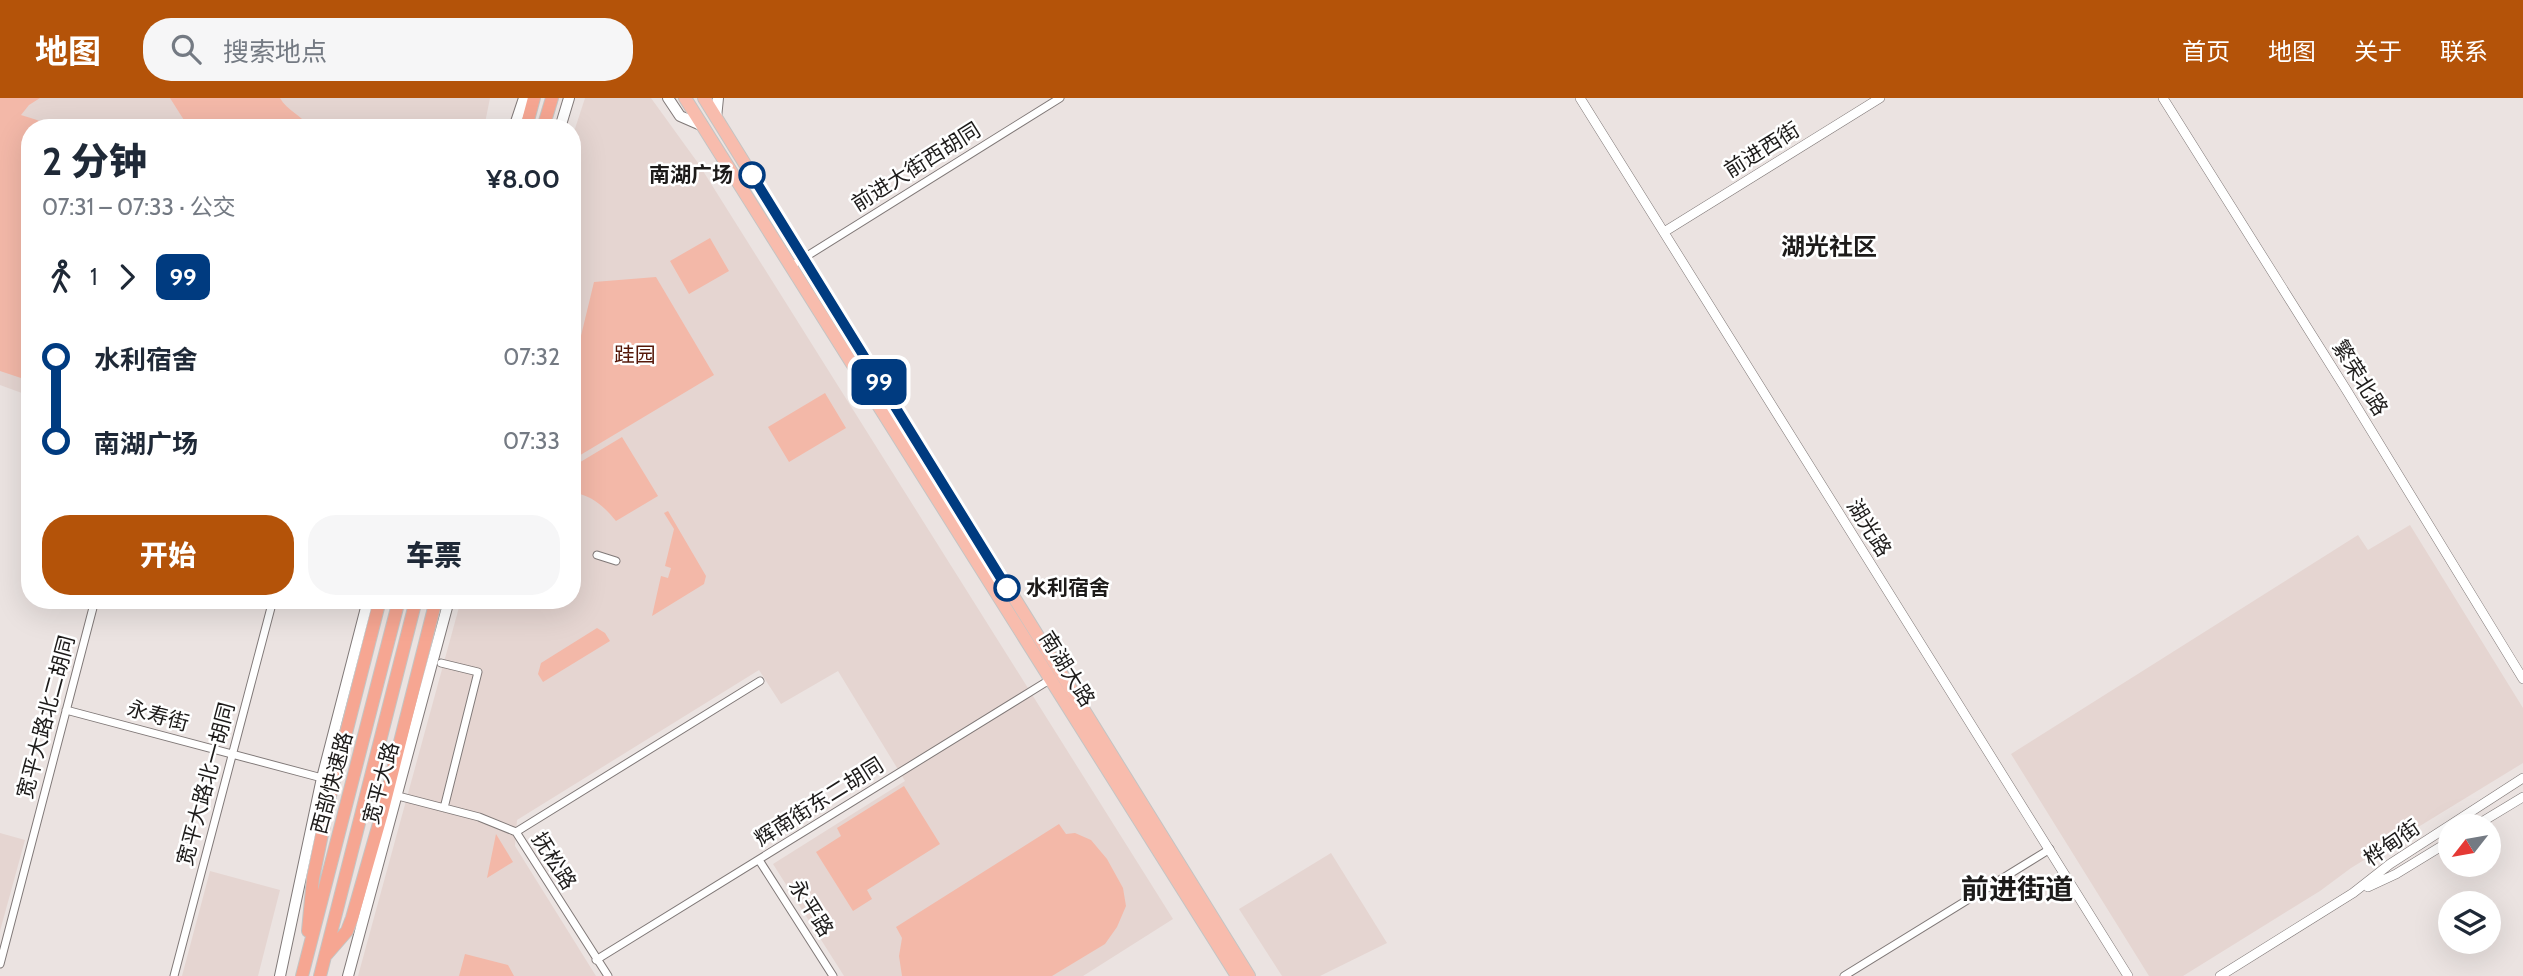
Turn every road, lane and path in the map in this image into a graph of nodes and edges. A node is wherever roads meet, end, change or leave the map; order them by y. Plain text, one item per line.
1 (552, 98) edge
2 (569, 98) edge
3 (668, 98) edge
4 (685, 98) edge
5 (704, 98) edge
6 (718, 98) edge
7 (1060, 98) edge
8 (1580, 98) edge
9 (1880, 98) edge
10 (2163, 98) edge
11 (526, 100) edge
12 (716, 118) junction
13 (518, 119) edge
14 (526, 119) edge
15 (546, 119) edge
16 (563, 119) edge
17 (703, 126) junction
18 (1664, 232) junction
19 (803, 258) junction
20 (791, 266) junction
21 (597, 555) dead end
22 (617, 561) dead end
23 (93, 609) edge
24 (271, 609) edge
25 (366, 609) edge
26 (378, 609) edge
27 (397, 609) edge
28 (414, 609) edge
29 (434, 609) edge
30 (447, 609) edge
31 (441, 663) dead end
32 (1055, 676) junction
33 (2523, 679) edge
34 (760, 681) dead end
35 (66, 710) junction
36 (232, 754) junction
37 (322, 778) junction
38 (2523, 778) edge
39 (398, 796) junction
40 (2523, 797) edge
41 (444, 808) junction
42 (2495, 814) edge
43 (516, 832) junction
44 (2438, 848) edge
45 (2049, 849) junction
46 (759, 860) junction
47 (2353, 893) junction
48 (308, 953) junction
49 (325, 957) junction
50 (596, 960) junction
51 (0, 964) edge
52 (174, 976) edge
53 (280, 976) edge
54 (302, 976) edge
55 (320, 976) edge
56 (348, 976) edge
57 (608, 976) edge
58 (833, 976) edge
59 (1237, 976) edge
60 (1249, 976) edge
61 (1844, 976) edge
62 (2129, 976) edge
63 (2220, 976) edge

1 - 15 highway
2 - 16 main road
3 - 17 main road
4 - 17 main road, 南湖大路
5 - 12 main road, 南湖大路
6 - 12 main road
7 - 19 street, 前进大街西胡同
8 - 18 street, 湖光路
9 - 18 street, 前进西街
10 - 33 street, 繁荣北路
11 - 13 main road
11 - 14 highway
12 - 19 main road, 南湖大路
17 - 20 main road, 南湖大路
18 - 45 street, 湖光路
19 - 20 street, 前进大街西胡同
19 - 32 main road, 南湖大路
20 - 32 main road, 南湖大路
21 - 22 street
23 - 35 street, 宽平大路北二胡同
24 - 36 street, 宽平大路北一胡同
25 - 37 main road
26 - 48 highway
27 - 48 highway, 西部快速路
28 - 49 highway, 西部快速路
29 - 49 highway
30 - 39 main road, 宽平大路
31 - 41 street
32 - 46 street, 辉南街东二胡同
32 - 59 main road, 南湖大路
32 - 60 main road, 南湖大路
34 - 43 street
35 - 36 street, 永寿街
35 - 51 street, 宽平大路北二胡同
36 - 37 street, 永寿街
36 - 52 street, 宽平大路北一胡同
37 - 53 main road
38 - 47 street, 桦甸街
39 - 41 street, 抚松路
39 - 56 main road, 宽平大路
40 - 42 street
41 - 43 street, 抚松路
43 - 50 street, 抚松路
44 - 47 street, 桦甸街
45 - 61 street
45 - 62 street, 湖光路
46 - 50 street, 辉南街东二胡同
46 - 58 street, 永平路
47 - 63 street, 桦甸街
48 - 54 highway, 西部快速路
49 - 55 highway, 西部快速路
50 - 57 street, 抚松路

